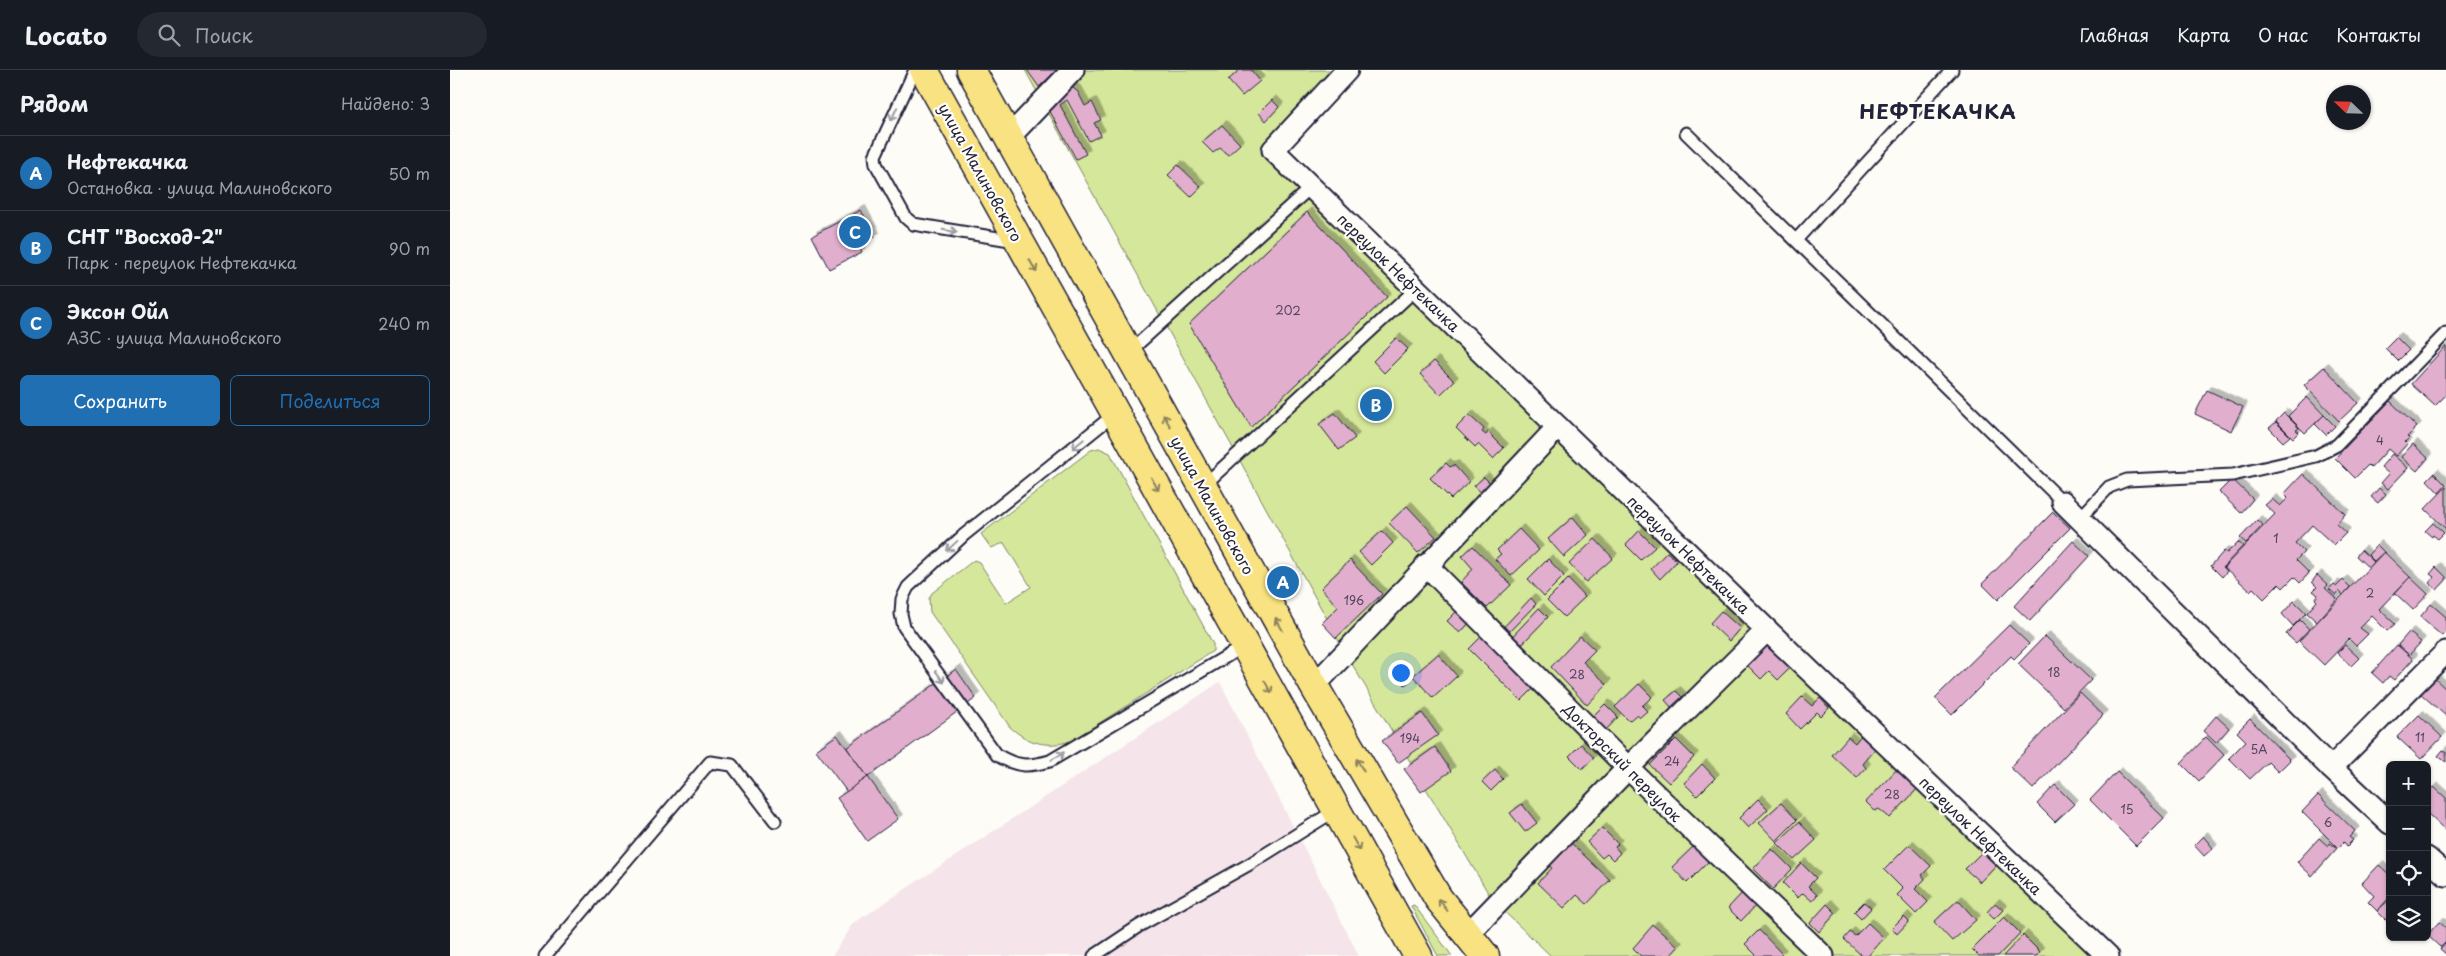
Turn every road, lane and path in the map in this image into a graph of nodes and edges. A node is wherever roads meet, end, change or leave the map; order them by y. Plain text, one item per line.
1 (915, 70) edge
2 (924, 70) edge
3 (971, 70) edge
4 (1073, 70) edge
5 (1347, 70) edge
6 (1952, 70) edge
7 (1686, 133) dead end
8 (1009, 137) junction
9 (1311, 187) junction
10 (1796, 240) junction
11 (1020, 242) junction
12 (1416, 289) junction
13 (2446, 333) edge
14 (1129, 352) junction
15 (1116, 413) junction
16 (1558, 427) junction
17 (1203, 486) junction
18 (2063, 502) joint
19 (2080, 518) junction
20 (1426, 565) junction
21 (1767, 630) junction
22 (1245, 645) junction
23 (2446, 652) edge
24 (1314, 686) junction
25 (1628, 768) junction
26 (2331, 768) junction
27 (1336, 810) junction
28 (2386, 819) edge
29 (775, 821) dead end
30 (2431, 862) edge
31 (2446, 875) edge
32 (1467, 936) junction
33 (545, 956) edge
34 (1094, 956) edge
35 (1418, 956) edge
36 (1485, 956) edge
37 (1823, 956) edge
38 (2108, 956) edge

1 -> 11 lane
2 - 11 highway, улица Малиновского
3 - 8 highway, улица Малиновского
4 - 8 street
5 - 9 street, переулок Нефтекачка
6 - 10 lane
7 - 10 lane
8 - 14 highway, улица Малиновского
9 - 12 street, переулок Нефтекачка
9 - 14 lane
10 - 18 lane
11 -> 15 highway, улица Малиновского
12 - 16 street, переулок Нефтекачка
12 - 17 lane
13 - 19 lane
17 -> 14 highway, улица Малиновского
15 -> 22 highway, улица Малиновского
15 -> 22 lane
16 - 20 street
16 - 21 street, переулок Нефтекачка
24 -> 17 highway, улица Малиновского
18 - 19 street
19 - 26 street
20 - 24 street
20 - 25 street, Докторский переулок
21 - 25 street
21 - 38 street, переулок Нефтекачка
22 -> 27 highway, улица Малиновского
23 - 26 street
32 -> 24 highway, улица Малиновского
25 - 32 street
25 - 37 street, Докторский переулок
26 - 28 street
27 - 34 lane
27 -> 35 highway, улица Малиновского
29 - 33 lane
30 - 31 street
32 - 36 highway, улица Малиновского

